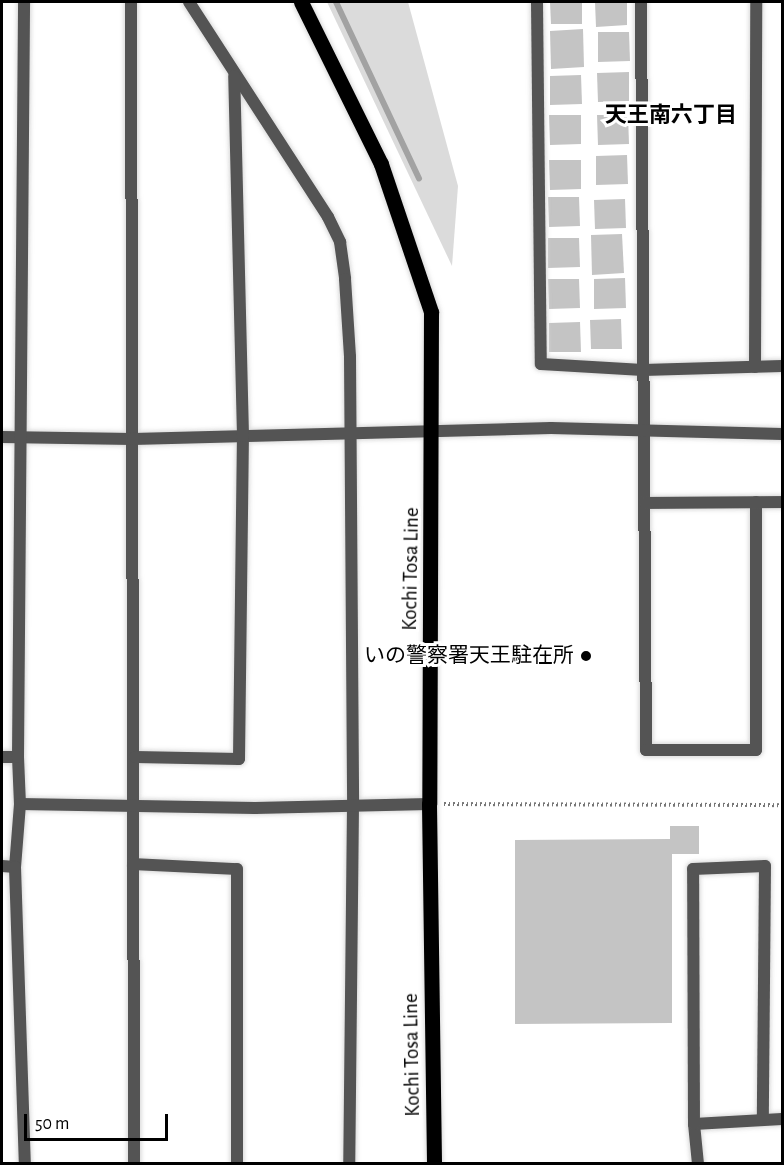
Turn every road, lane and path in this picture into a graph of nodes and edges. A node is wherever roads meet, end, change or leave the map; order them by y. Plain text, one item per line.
1 (24, 2) edge
2 (131, 2) edge
3 (189, 2) edge
4 (301, 2) edge
5 (537, 2) edge
6 (641, 2) edge
7 (756, 2) edge
8 (234, 74) junction
9 (754, 366) junction
10 (783, 366) edge
11 (643, 370) junction
12 (643, 431) junction
13 (434, 433) junction
14 (349, 434) junction
15 (783, 434) edge
16 (243, 436) junction
17 (2, 437) edge
18 (18, 438) junction
19 (133, 439) junction
20 (645, 502) junction
21 (756, 502) junction
22 (783, 502) edge
23 (2, 757) edge
24 (18, 757) junction
25 (135, 757) junction
26 (20, 804) junction
27 (429, 804) junction
28 (353, 805) junction
29 (783, 805) edge
30 (134, 808) junction
31 (133, 864) junction
32 (2, 866) edge
33 (15, 867) junction
34 (763, 1119) junction
35 (783, 1119) edge
36 (694, 1124) junction
37 (25, 1164) edge
38 (134, 1164) edge
39 (237, 1164) edge
40 (349, 1164) edge
41 (434, 1164) edge
42 (698, 1164) edge

1 - 18 street
2 - 19 street
3 - 8 street
4 - 13 main road, Kochi Tosa Line
5 - 11 street
6 - 11 street
7 - 9 street
8 - 14 street
8 - 16 street
9 - 10 street
9 - 11 street
11 - 12 street
12 - 13 street
12 - 15 street
12 - 20 street
13 - 14 street
13 - 27 main road, Kochi Tosa Line
14 - 16 street
14 - 28 street
16 - 19 street
16 - 25 street
17 - 18 street
18 - 19 street
18 - 24 street
19 - 25 street
20 - 21 street
20 - 21 street
21 - 22 street
23 - 24 street
24 - 26 street
25 - 30 street
26 - 30 street
26 - 33 street
27 - 28 street
27 - 29 path
27 - 41 main road, Kochi Tosa Line
28 - 30 street
28 - 40 street
30 - 31 street
31 - 38 street
31 - 39 street
32 - 33 street
33 - 37 street
34 - 35 street
34 - 36 street
34 - 36 street
36 - 42 street

